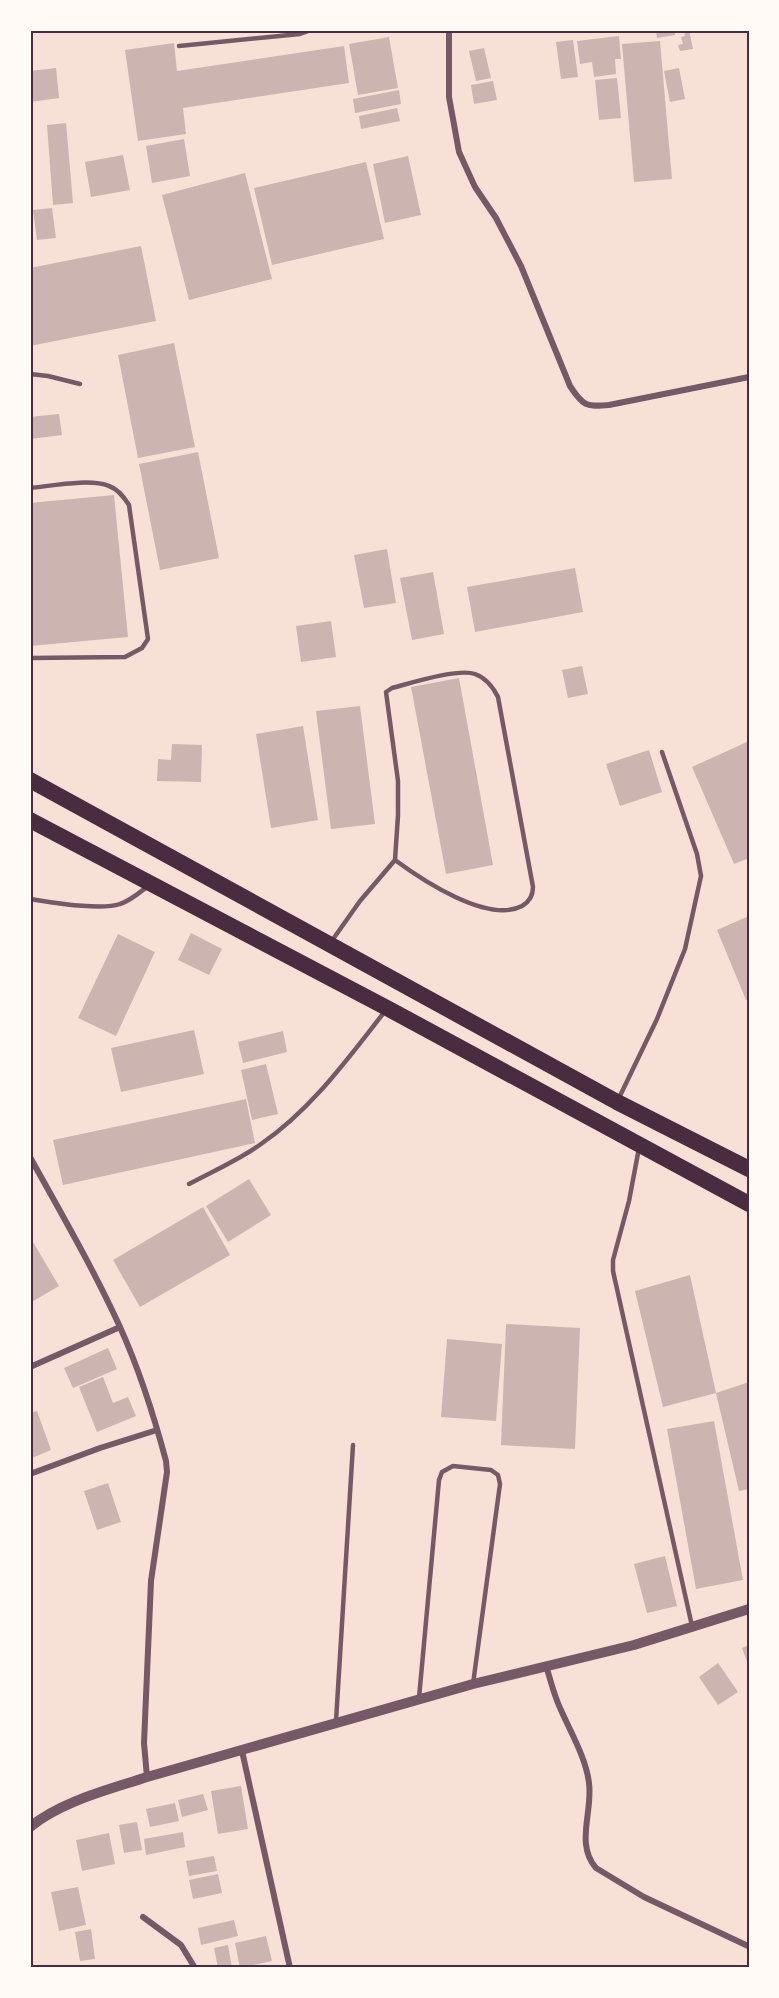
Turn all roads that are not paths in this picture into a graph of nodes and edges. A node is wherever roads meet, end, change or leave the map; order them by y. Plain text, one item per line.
1 (311, 30) edge
2 (449, 30) edge
3 (179, 46) dead end
4 (30, 374) edge
5 (749, 377) edge
6 (80, 384) dead end
7 (30, 488) edge
8 (30, 658) edge
9 (662, 752) dead end
10 (30, 780) edge
11 (30, 820) edge
12 (395, 860) junction
13 (153, 883) junction
14 (30, 899) edge
15 (329, 945) junction
16 (387, 1008) junction
17 (617, 1102) junction
18 (640, 1145) junction
19 (30, 1157) edge
20 (749, 1169) edge
21 (189, 1184) dead end
22 (749, 1204) edge
23 (120, 1327) junction
24 (30, 1367) edge
25 (157, 1430) junction
26 (353, 1445) dead end
27 (30, 1474) edge
28 (749, 1609) edge
29 (692, 1627) junction
30 (546, 1666) junction
31 (473, 1684) junction
32 (419, 1699) junction
33 (336, 1723) junction
34 (242, 1751) junction
35 (147, 1775) junction
36 (30, 1827) edge
37 (143, 1917) dead end
38 (748, 1946) edge
39 (195, 1968) edge
40 (290, 1968) edge

1 - 3 lane
2 - 5 street
4 - 6 lane
7 - 8 lane
9 - 17 lane
10 - 15 highway
11 - 13 highway
12 - 12 lane
12 - 15 lane
13 - 14 lane
13 - 16 highway
15 - 17 highway
16 - 18 highway
16 - 21 lane
17 - 20 highway
18 - 22 highway
18 - 29 lane
19 - 23 street
23 - 24 street
23 - 25 street
25 - 27 street
25 - 35 street
26 - 33 lane
28 - 29 street
29 - 30 street
30 - 31 street
30 - 38 street
31 - 32 street
31 - 32 lane
32 - 33 street
33 - 34 street
34 - 35 street
34 - 40 street
35 - 36 street
37 - 39 street

